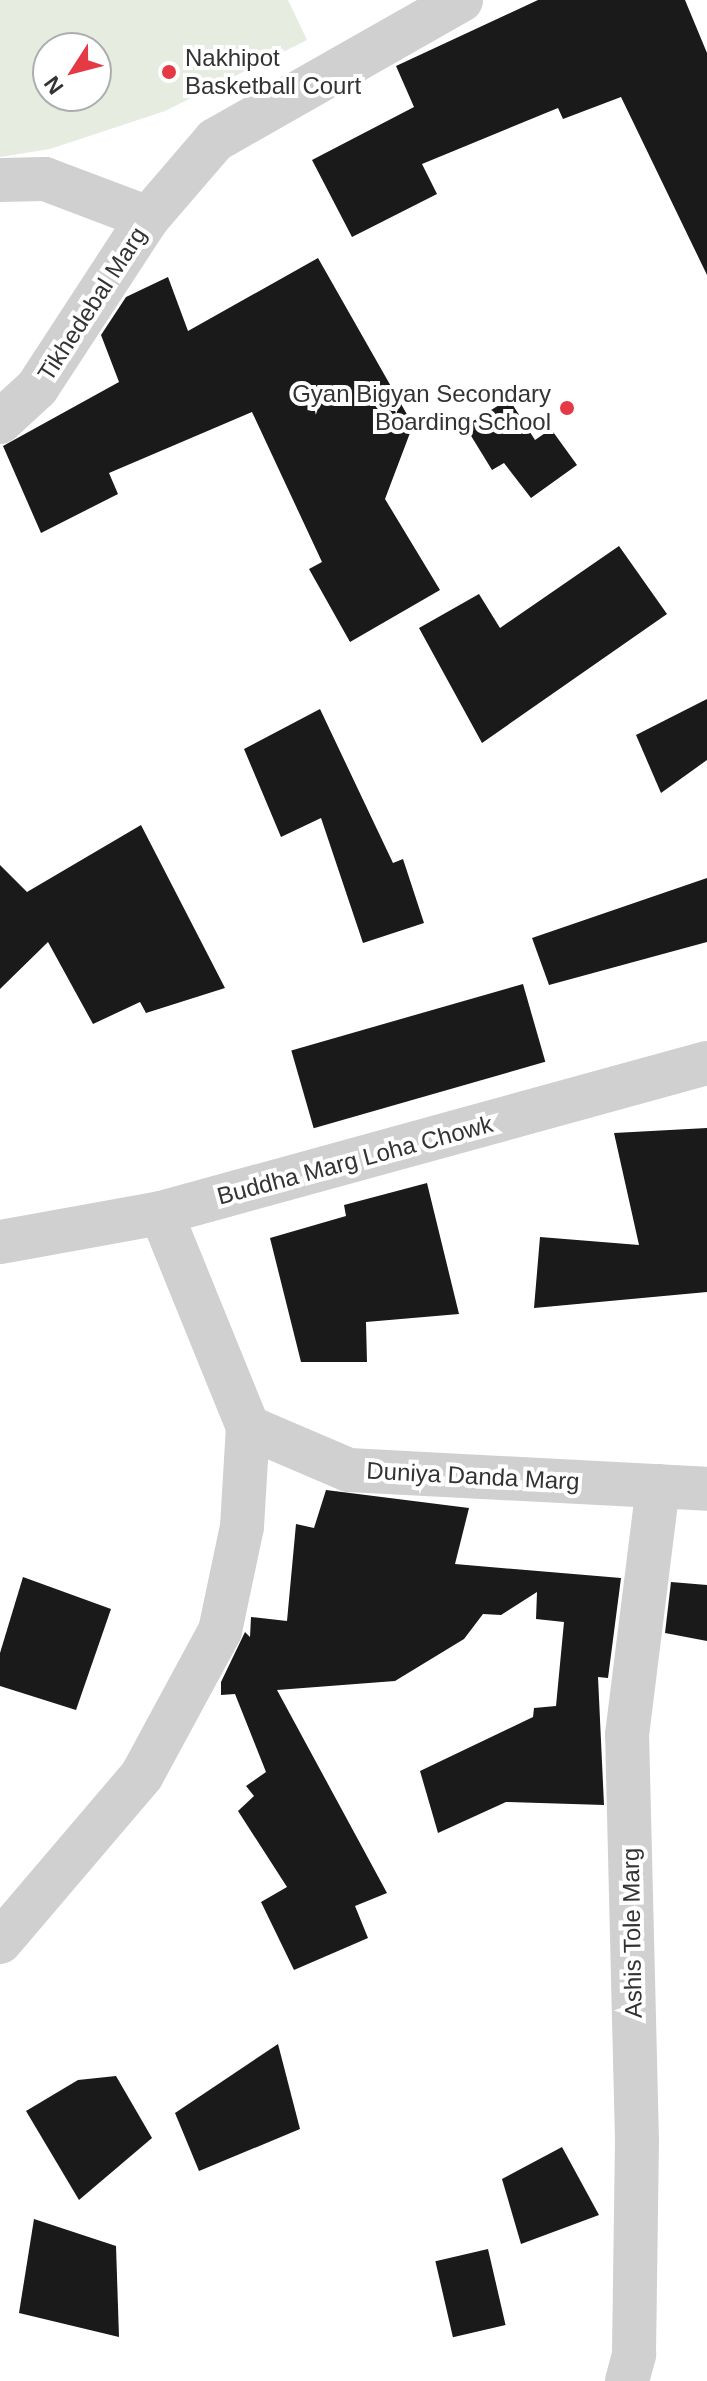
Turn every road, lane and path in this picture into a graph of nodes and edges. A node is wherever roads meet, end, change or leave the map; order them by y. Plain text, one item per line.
1 (461, 0) edge
2 (0, 180) edge
3 (148, 218) junction
4 (0, 422) edge
5 (707, 1063) edge
6 (161, 1213) junction
7 (0, 1242) edge
8 (248, 1427) junction
9 (658, 1486) junction
10 (707, 1489) edge
11 (0, 1942) edge
12 (627, 2381) edge

1 - 3 street, Tikhedebal Marg
2 - 3 street
3 - 4 street, Tikhedebal Marg
5 - 6 street, Buddha Marg Loha Chowk
6 - 7 street, Buddha Marg Loha Chowk
6 - 8 street
8 - 9 street, Duniya Danda Marg
8 - 11 street
9 - 10 street, Duniya Danda Marg
9 - 12 street, Ashis Tole Marg

